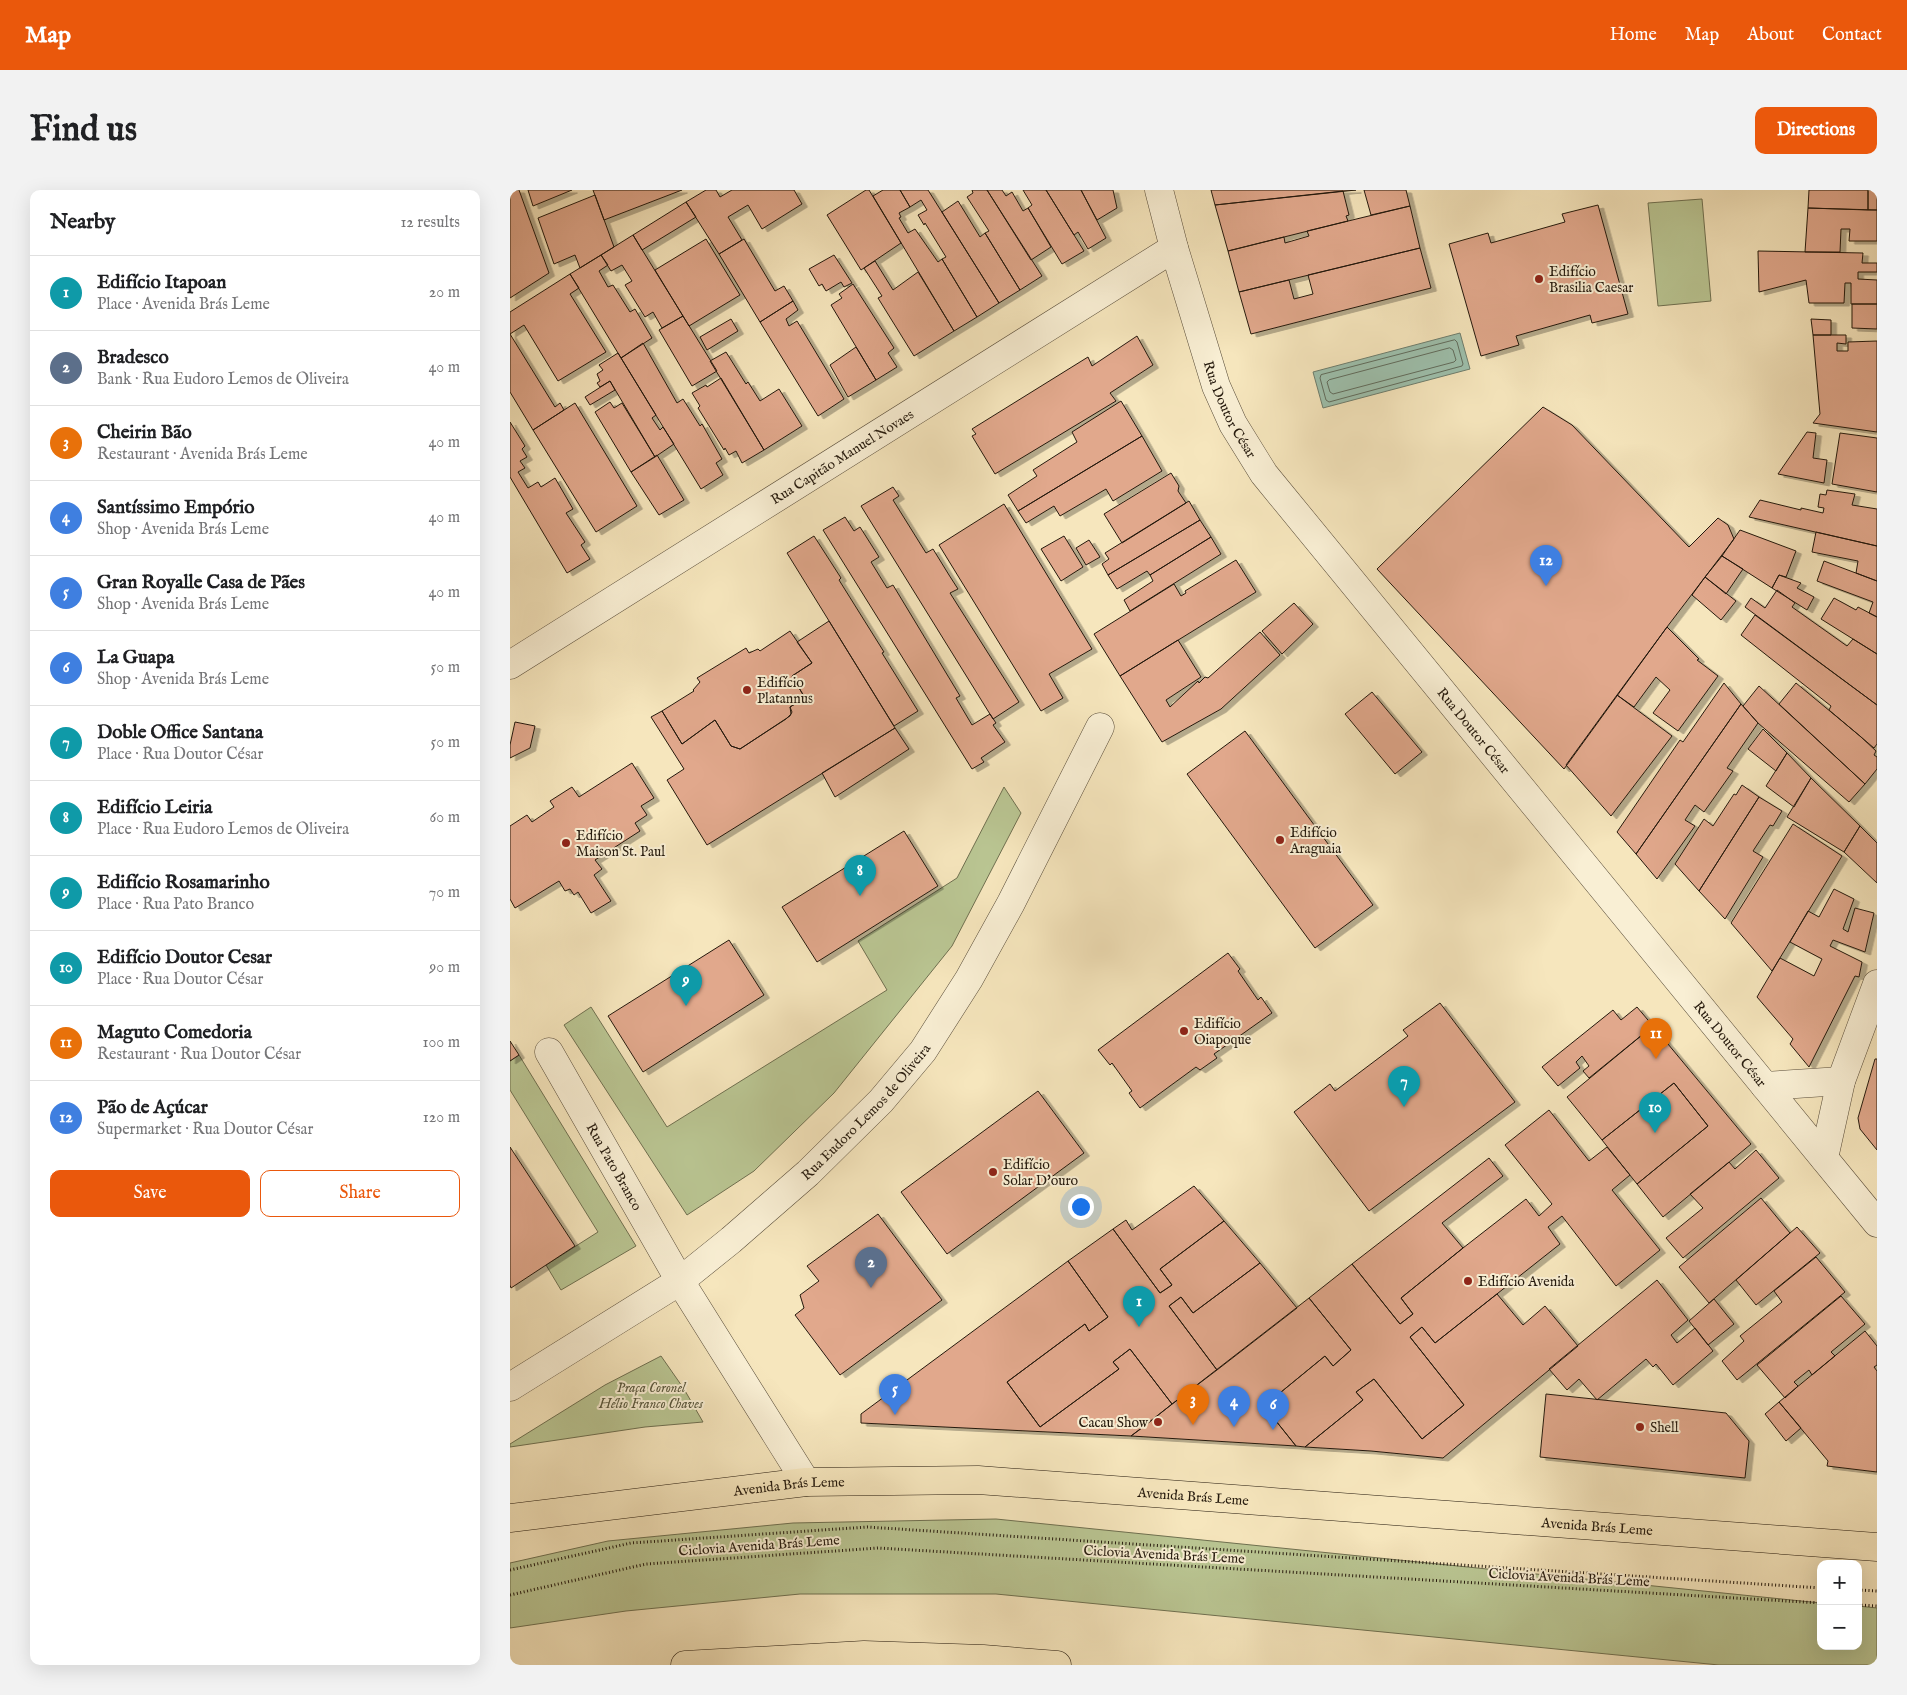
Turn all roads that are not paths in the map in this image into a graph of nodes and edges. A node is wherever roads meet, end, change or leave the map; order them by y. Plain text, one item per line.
1 (1159, 190) edge
2 (1174, 248) junction
3 (510, 665) edge
4 (1100, 727) dead end
5 (1877, 984) edge
6 (549, 1052) dead end
7 (1841, 1082) junction
8 (1765, 1086) junction
9 (1824, 1158) junction
10 (1877, 1223) edge
11 (680, 1281) junction
12 (510, 1387) edge
13 (806, 1482) junction
14 (510, 1518) edge
15 (1877, 1546) edge
16 (686, 1665) edge
17 (1057, 1665) edge

1 - 2 street, Rua Doutor César
2 - 3 street, Rua Capitão Manuel Novaes
2 - 8 street, Rua Doutor César
4 - 11 street, Rua Eudoro Lemos de Oliveira
5 - 7 street
6 - 11 street, Rua Pato Branco
7 - 8 street
7 - 9 street
8 - 9 street, Rua Doutor César
9 - 10 street, Rua Doutor César
11 - 12 street, Rua Eudoro Lemos de Oliveira
11 - 13 street
13 - 14 main road, Avenida Brás Leme
13 - 15 main road, Avenida Brás Leme
16 - 17 main road

